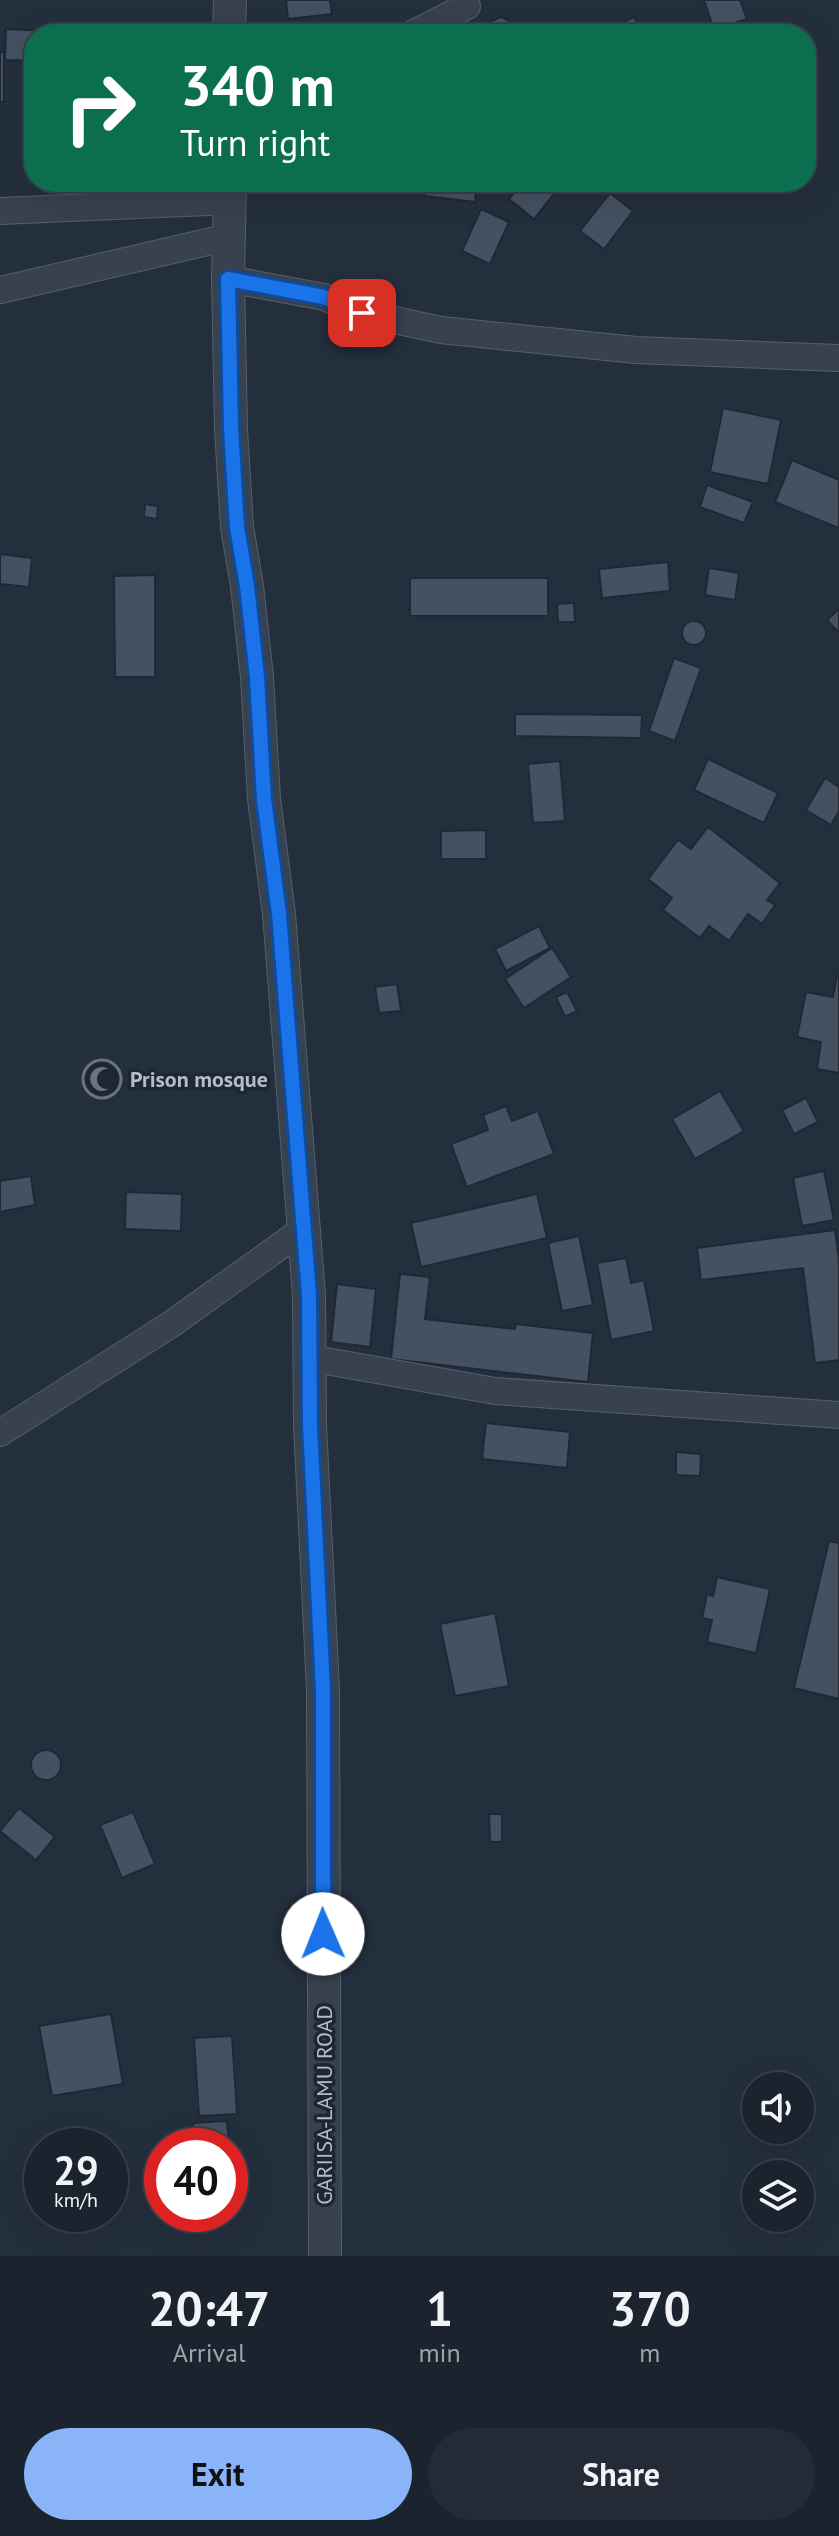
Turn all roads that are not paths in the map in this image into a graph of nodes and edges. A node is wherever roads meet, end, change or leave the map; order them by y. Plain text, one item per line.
1 (230, 0) edge
2 (467, 6) dead end
3 (229, 24) edge
4 (432, 24) edge
5 (231, 192) edge
6 (0, 211) edge
7 (229, 237) junction
8 (228, 279) junction
9 (0, 290) edge
10 (839, 358) edge
11 (304, 1229) junction
12 (309, 1358) junction
13 (839, 1415) edge
14 (0, 1433) edge
15 (325, 2256) edge

1 - 3 street
2 - 4 street
5 - 6 street
5 - 7 street, GARIISA-LAMU ROAD
7 - 8 street, GARIISA-LAMU ROAD
7 - 9 street
8 - 10 street
8 - 11 street, GARIISA-LAMU ROAD
11 - 12 street, GARIISA-LAMU ROAD
11 - 14 street
12 - 13 street
12 - 15 street, GARIISA-LAMU ROAD

